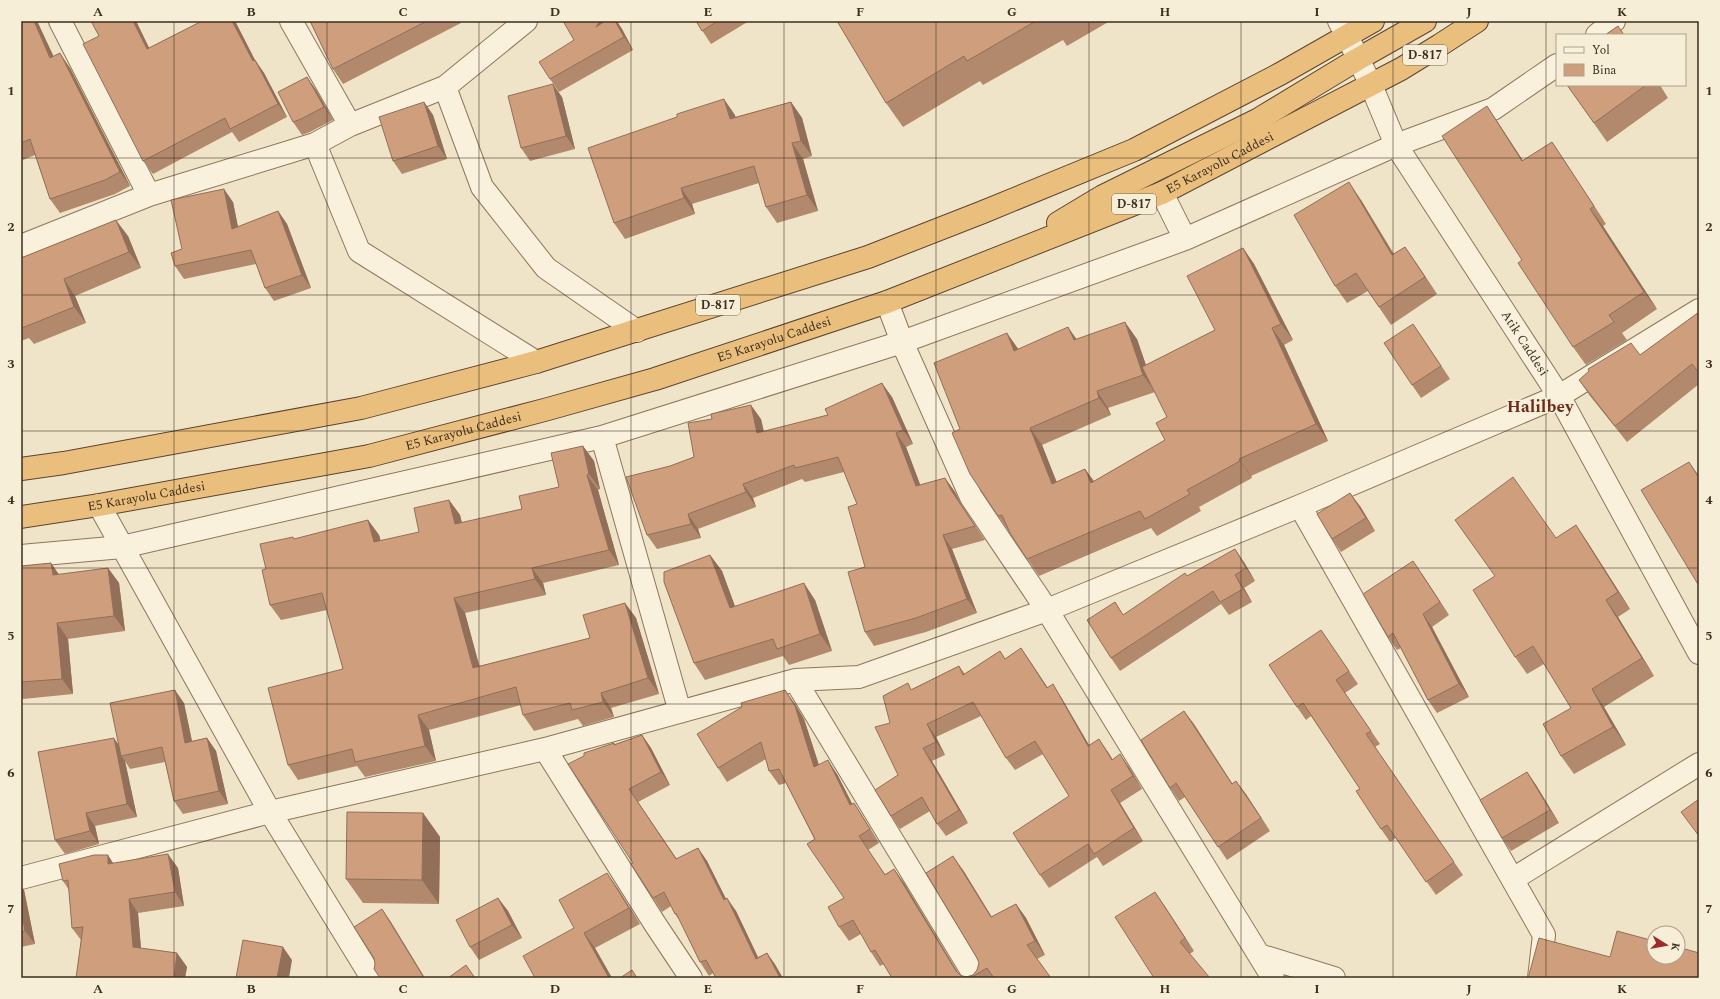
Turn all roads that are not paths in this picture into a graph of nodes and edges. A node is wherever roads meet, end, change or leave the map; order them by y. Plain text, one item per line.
1 (60, 21) edge
2 (291, 21) edge
3 (526, 21) edge
4 (1374, 21) edge
5 (1424, 21) edge
6 (1477, 21) edge
7 (1614, 21) edge
8 (1343, 29) edge
9 (1597, 34) edge
10 (1358, 58) junction
11 (1556, 66) edge
12 (1371, 84) junction
13 (445, 87) junction
14 (350, 125) junction
15 (315, 144) junction
16 (1396, 144) junction
17 (1162, 193) junction
18 (149, 195) junction
19 (1185, 240) junction
20 (21, 246) edge
21 (1005, 255) junction
22 (887, 302) junction
23 (1699, 310) edge
24 (637, 331) junction
25 (902, 342) junction
26 (536, 362) junction
27 (1559, 396) junction
28 (602, 437) junction
29 (21, 469) edge
30 (99, 505) junction
31 (1300, 506) junction
32 (21, 517) edge
33 (122, 547) junction
34 (21, 556) edge
35 (1047, 610) junction
36 (1699, 653) edge
37 (795, 680) junction
38 (680, 712) junction
39 (545, 749) junction
40 (1699, 764) edge
41 (270, 812) junction
42 (21, 878) edge
43 (1512, 879) junction
44 (1259, 955) junction
45 (372, 978) edge
46 (691, 978) edge
47 (976, 978) edge
48 (1273, 978) edge
49 (1334, 978) edge
50 (1539, 978) edge

1 - 18 street
2 - 14 street
3 - 13 street
4 - 8 highway, D-817
5 - 10 highway
6 - 12 highway, E5 Karayolu Caddesi / D-817
7 - 9 street
8 - 10 street, Atik Caddesi
8 - 24 highway, D-817
10 - 12 street, Atik Caddesi
10 - 21 highway
11 - 16 street
12 - 16 street, Atik Caddesi
12 - 17 highway, E5 Karayolu Caddesi / D-817
13 - 14 street
13 - 24 street
14 - 15 street
15 - 18 street
15 - 26 street
16 - 19 street
16 - 27 street, Atik Caddesi
17 - 19 street
17 - 21 highway, E5 Karayolu Caddesi / D-817
18 - 20 street
19 - 25 street
21 - 22 highway, E5 Karayolu Caddesi / D-817
22 - 25 street
22 - 30 highway, E5 Karayolu Caddesi / D-817
23 - 27 street
24 - 26 highway, D-817
25 - 28 street
25 - 35 street
26 - 29 highway, D-817
27 - 31 street
27 - 36 street, Atik Caddesi
28 - 33 street
28 - 38 street
30 - 32 highway, E5 Karayolu Caddesi / D-817
30 - 33 street
31 - 35 street
31 - 43 street
33 - 34 street
33 - 41 street
35 - 37 street
35 - 44 street
37 - 38 street
37 - 47 street
38 - 39 street
39 - 41 street
39 - 46 street
40 - 43 street
41 - 42 street
41 - 45 street
43 - 50 street
44 - 48 street
44 - 49 street

